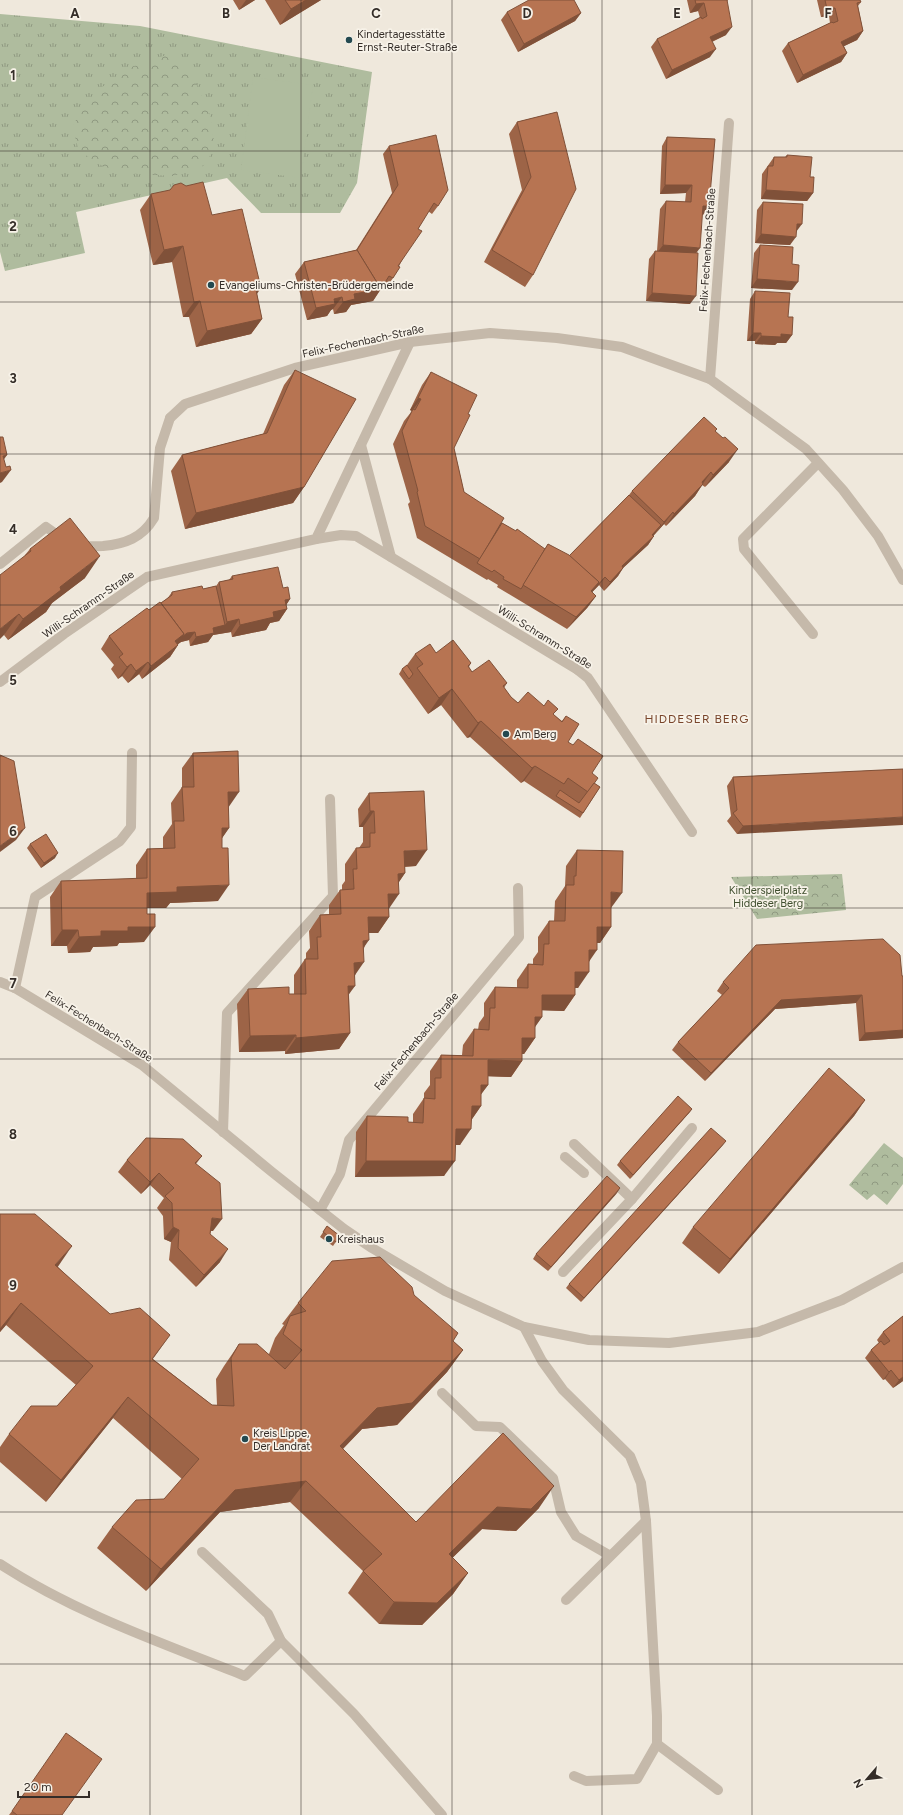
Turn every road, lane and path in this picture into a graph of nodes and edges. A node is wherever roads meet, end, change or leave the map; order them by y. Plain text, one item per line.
1 (729, 123) dead end
2 (410, 342) junction
3 (710, 379) junction
4 (361, 445) junction
5 (818, 463) junction
6 (316, 539) junction
7 (391, 557) junction
8 (0, 564) edge
9 (903, 580) edge
10 (813, 634) dead end
11 (0, 682) edge
12 (132, 753) dead end
13 (330, 799) dead end
14 (692, 832) dead end
15 (518, 888) dead end
16 (0, 982) edge
17 (15, 988) junction
18 (692, 1128) dead end
19 (223, 1132) junction
20 (574, 1144) dead end
21 (565, 1157) dead end
22 (584, 1173) dead end
23 (632, 1199) junction
24 (320, 1210) junction
25 (903, 1267) edge
26 (563, 1272) dead end
27 (524, 1327) junction
28 (442, 1394) edge
29 (646, 1521) junction
30 (202, 1552) edge
31 (609, 1555) junction
32 (0, 1564) edge
33 (566, 1600) dead end
34 (281, 1641) junction
35 (657, 1744) junction
36 (574, 1776) dead end
37 (718, 1790) dead end
38 (442, 1815) edge

1 - 3 street, Felix-Fechenbach-Straße
2 - 3 street, Felix-Fechenbach-Straße
2 - 4 street
2 - 8 street, Felix-Fechenbach-Straße
3 - 5 street, Felix-Fechenbach-Straße
4 - 6 street
4 - 7 street
5 - 9 street, Felix-Fechenbach-Straße
5 - 10 street
6 - 7 street, Willi-Schramm-Straße
6 - 11 street, Willi-Schramm-Straße
7 - 14 street, Willi-Schramm-Straße
12 - 17 street
13 - 19 street
15 - 24 street, Felix-Fechenbach-Straße
16 - 17 street, Felix-Fechenbach-Straße
17 - 19 street, Felix-Fechenbach-Straße
18 - 23 street
19 - 24 street, Felix-Fechenbach-Straße
20 - 23 street
21 - 22 street
23 - 26 street
24 - 27 street, Felix-Fechenbach-Straße
25 - 27 street, Felix-Fechenbach-Straße
27 - 29 street
28 - 31 street
29 - 31 street
29 - 35 street
30 - 34 street
31 - 33 street
32 - 34 street
34 - 38 street
35 - 36 street
35 - 37 street

